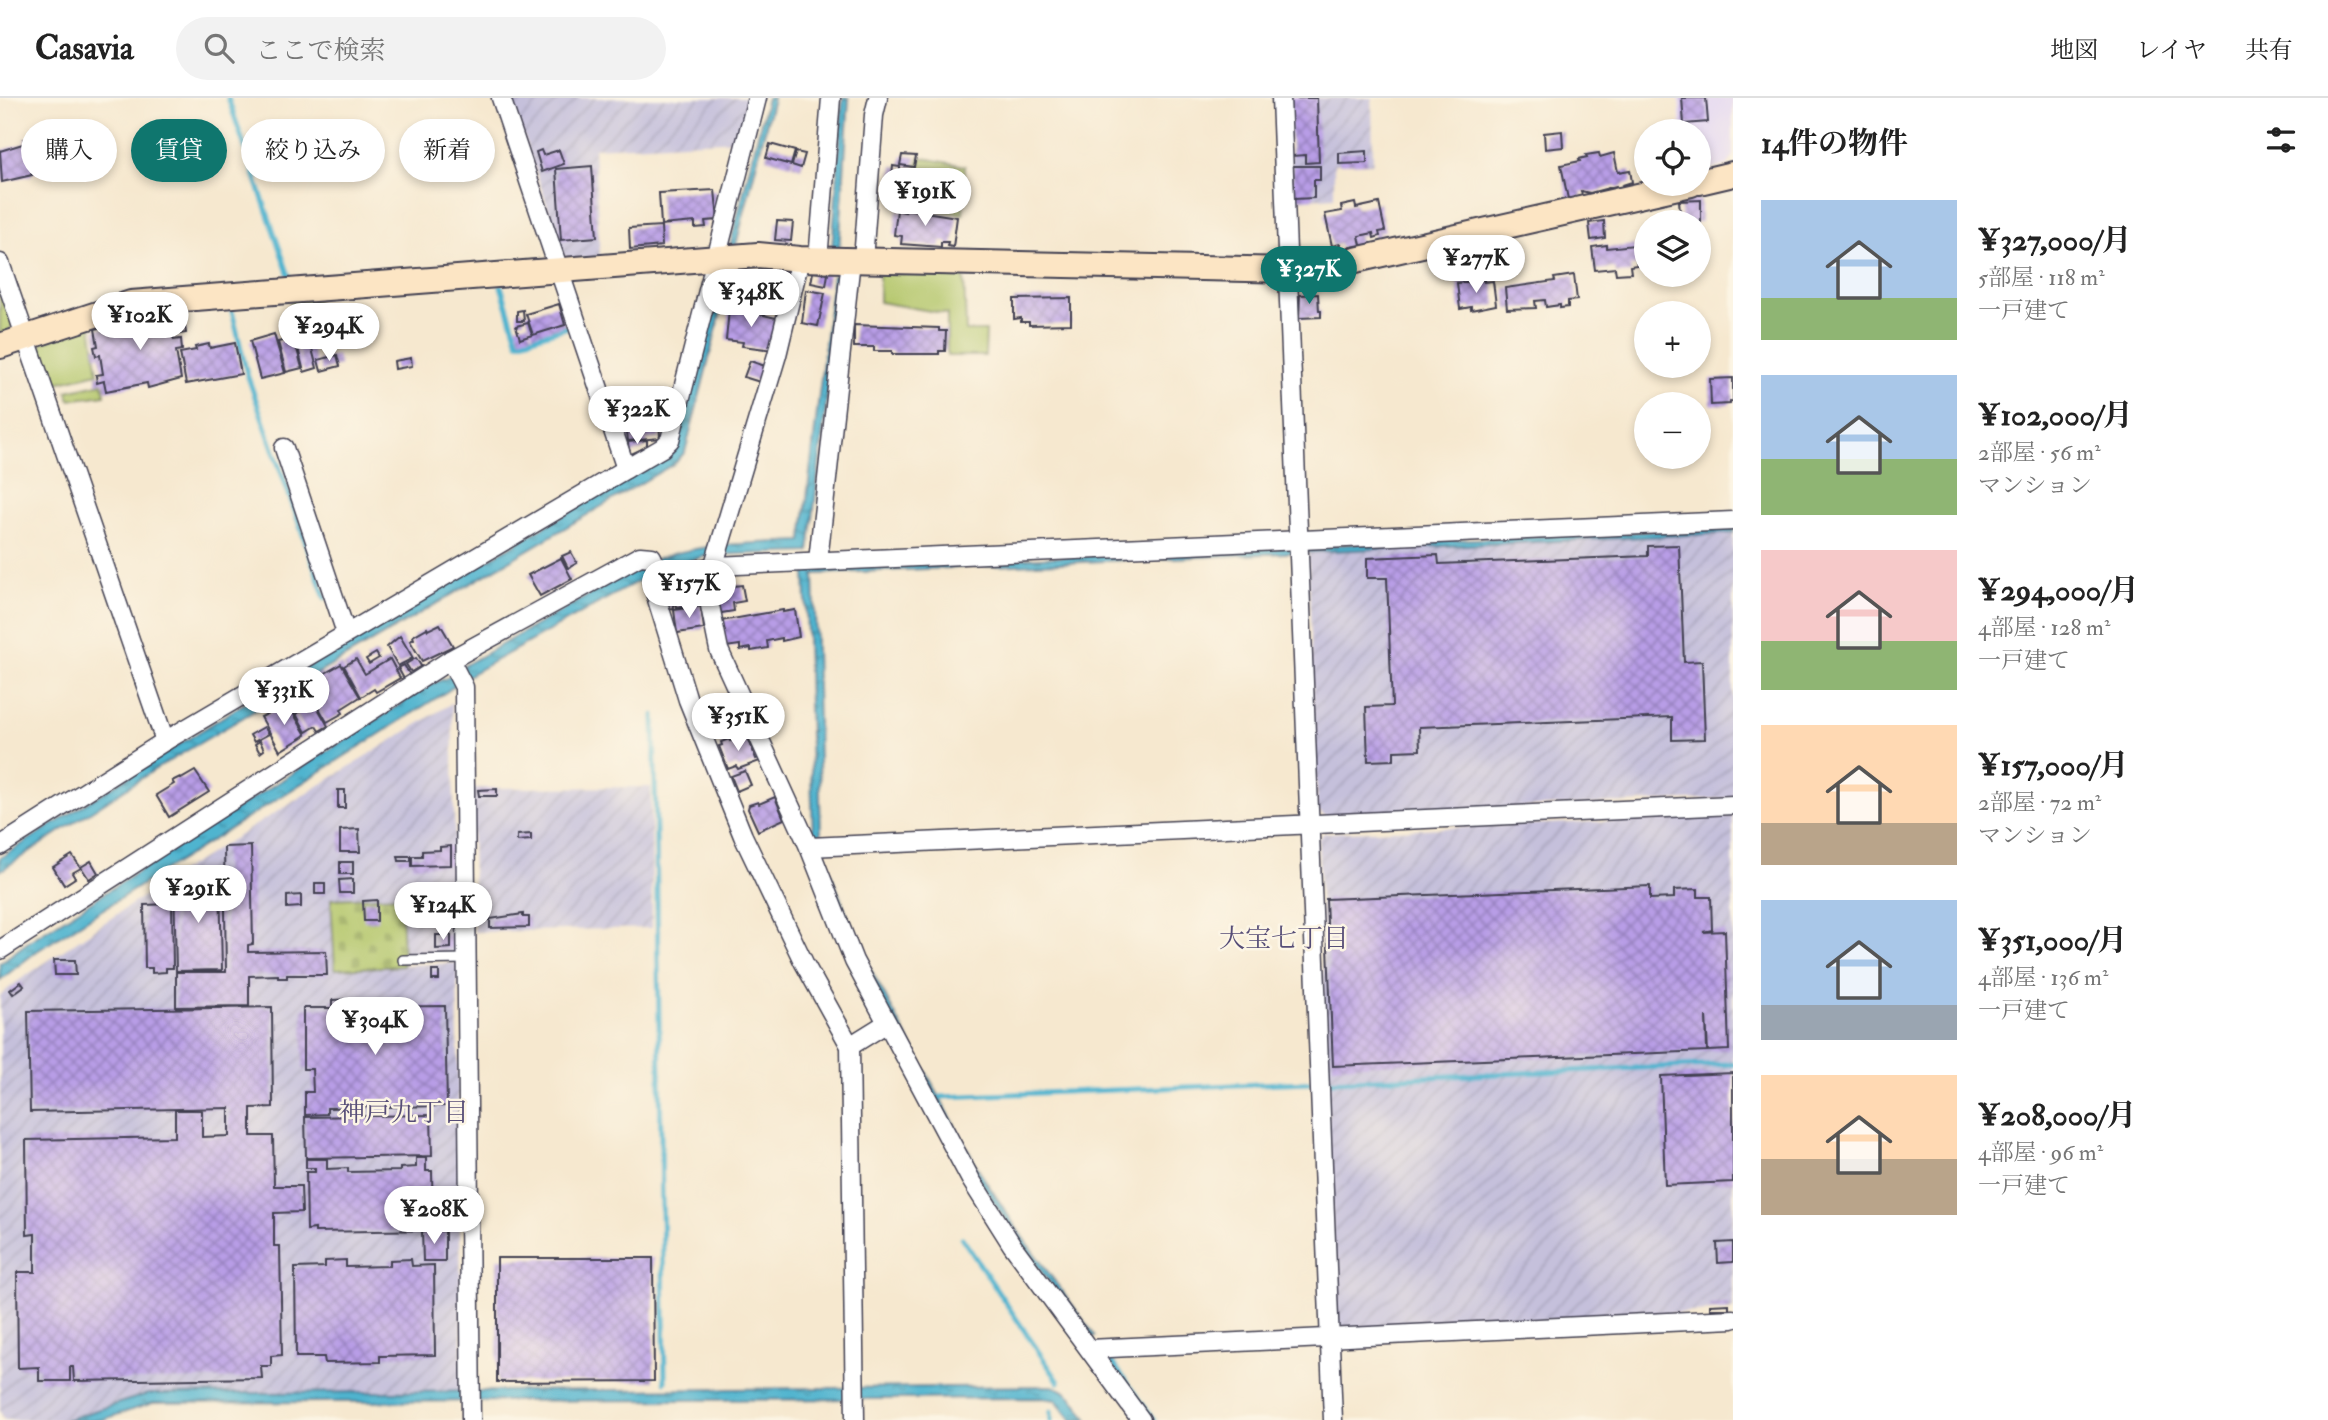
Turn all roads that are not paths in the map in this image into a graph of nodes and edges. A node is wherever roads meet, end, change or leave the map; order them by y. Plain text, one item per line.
1 (501, 98) edge
2 (757, 98) edge
3 (831, 98) edge
4 (878, 98) edge
5 (1281, 98) edge
6 (1733, 174) edge
7 (1711, 179) edge
8 (1638, 196) edge
9 (718, 259) junction
10 (809, 259) junction
11 (857, 260) junction
12 (0, 264) edge
13 (1287, 270) junction
14 (559, 271) junction
15 (25, 337) junction
16 (0, 346) edge
17 (284, 448) dead end
18 (626, 469) junction
19 (1733, 521) edge
20 (1298, 548) junction
21 (817, 561) junction
22 (715, 563) junction
23 (660, 576) junction
24 (346, 632) junction
25 (452, 664) junction
26 (165, 741) junction
27 (1733, 805) edge
28 (1309, 826) junction
29 (0, 846) edge
30 (808, 847) junction
31 (0, 950) edge
32 (467, 959) junction
33 (403, 960) dead end
34 (887, 1023) junction
35 (850, 1046) junction
36 (1733, 1319) edge
37 (1331, 1338) junction
38 (1089, 1349) junction
39 (855, 1403) edge
40 (471, 1406) edge
41 (1141, 1420) edge
42 (1333, 1420) edge

1 - 14 street
2 - 9 street
3 - 10 street
4 - 11 street
5 - 13 street
6 - 7 street
8 - 13 street
9 - 10 street
9 - 14 street
9 - 18 street
10 - 11 street
10 - 22 street
11 - 13 street
11 - 21 street
12 - 15 street
13 - 20 street
14 - 15 street
14 - 18 street
15 - 16 street
15 - 26 street
17 - 24 street
18 - 24 street
19 - 20 street
20 - 21 street
20 - 28 street
21 - 22 street
22 - 23 street
22 - 30 street
23 - 25 street
23 - 35 street
24 - 26 street
25 - 31 street
25 - 32 street
26 - 29 street
27 - 28 street
28 - 30 street
28 - 37 street
30 - 34 street
32 - 33 lane
32 - 40 street
34 - 35 street
34 - 38 street
35 - 39 street
36 - 37 street
37 - 38 street
37 - 42 street
38 - 41 street

